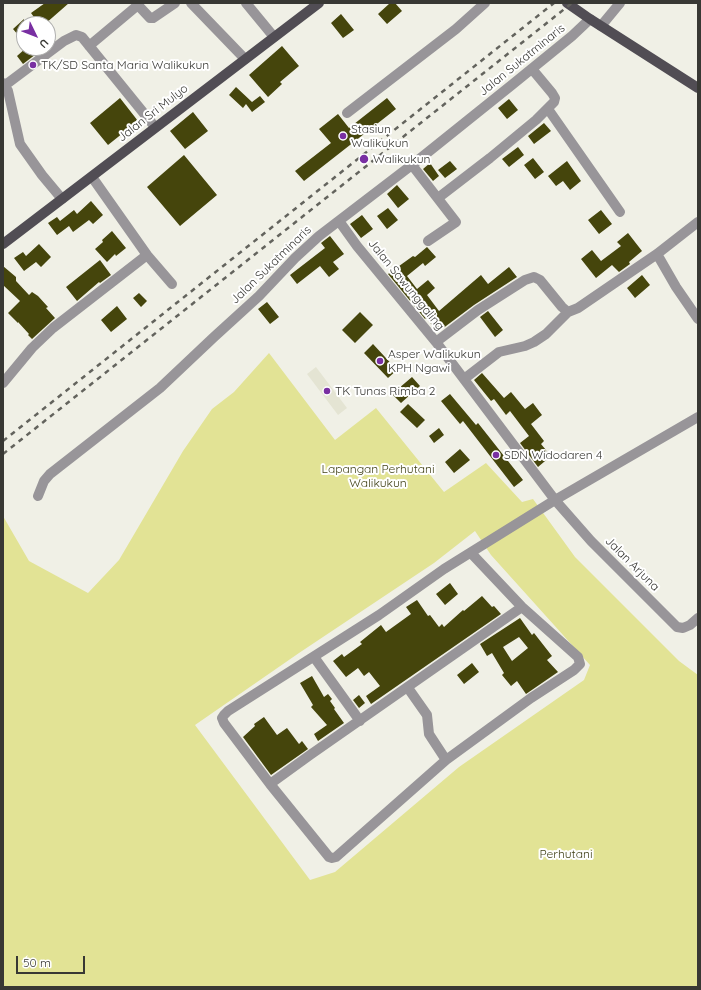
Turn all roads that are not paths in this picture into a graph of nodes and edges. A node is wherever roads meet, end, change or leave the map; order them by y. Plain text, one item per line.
1 (175, 3) edge
2 (191, 3) edge
3 (246, 3) edge
4 (319, 3) edge
5 (485, 3) edge
6 (567, 3) edge
7 (620, 3) edge
8 (137, 4) edge
9 (590, 19) junction
10 (601, 26) junction
11 (274, 37) junction
12 (89, 46) junction
13 (245, 59) junction
14 (532, 69) junction
15 (4, 84) edge
16 (698, 88) edge
17 (548, 109) junction
18 (347, 113) dead end
19 (155, 127) junction
20 (412, 165) junction
21 (92, 177) junction
22 (438, 198) junction
23 (62, 199) junction
24 (620, 212) dead end
25 (339, 221) junction
26 (698, 222) edge
27 (428, 241) dead end
28 (3, 244) edge
29 (657, 254) junction
30 (147, 255) junction
31 (172, 284) dead end
32 (568, 312) junction
33 (698, 319) edge
34 (436, 342) junction
35 (464, 379) junction
36 (3, 383) edge
37 (698, 417) edge
38 (38, 496) dead end
39 (555, 500) junction
40 (471, 553) junction
41 (522, 607) junction
42 (698, 618) edge
43 (314, 657) junction
44 (408, 688) junction
45 (360, 721) junction
46 (446, 760) junction
47 (270, 784) junction

1 - 8 street
2 - 13 street
3 - 11 street
4 - 11 main road, Jalan Sri Mulyo
5 - 18 street
6 - 9 main road
7 - 10 street
8 - 12 street
9 - 10 main road
9 - 14 street, Jalan Sukatminaris
10 - 16 main road
11 - 13 main road, Jalan Sri Mulyo
12 - 15 street
12 - 19 street
13 - 19 main road, Jalan Sri Mulyo
14 - 17 street
14 - 20 street, Jalan Sukatminaris
15 - 23 street
17 - 22 street
17 - 24 street
19 - 21 main road, Jalan Sri Mulyo
20 - 22 street
20 - 25 street, Jalan Sukatminaris
21 - 23 main road, Jalan Sri Mulyo
21 - 30 street
22 - 27 street
23 - 28 main road, Jalan Sri Mulyo
25 - 34 street, Jalan Sawunggaling
25 - 38 street, Jalan Sukatminaris
26 - 29 street
29 - 32 street
29 - 33 street
30 - 31 street
30 - 36 street
32 - 34 street
32 - 35 street
34 - 35 street, Jalan Sawunggaling
35 - 39 street, Jalan Sawunggaling
37 - 39 street
39 - 40 street
39 - 42 street, Jalan Arjuna
40 - 41 street
40 - 43 street
41 - 44 street
41 - 46 street
43 - 45 street
43 - 47 street
44 - 45 street
44 - 46 street
45 - 47 street
46 - 47 street

